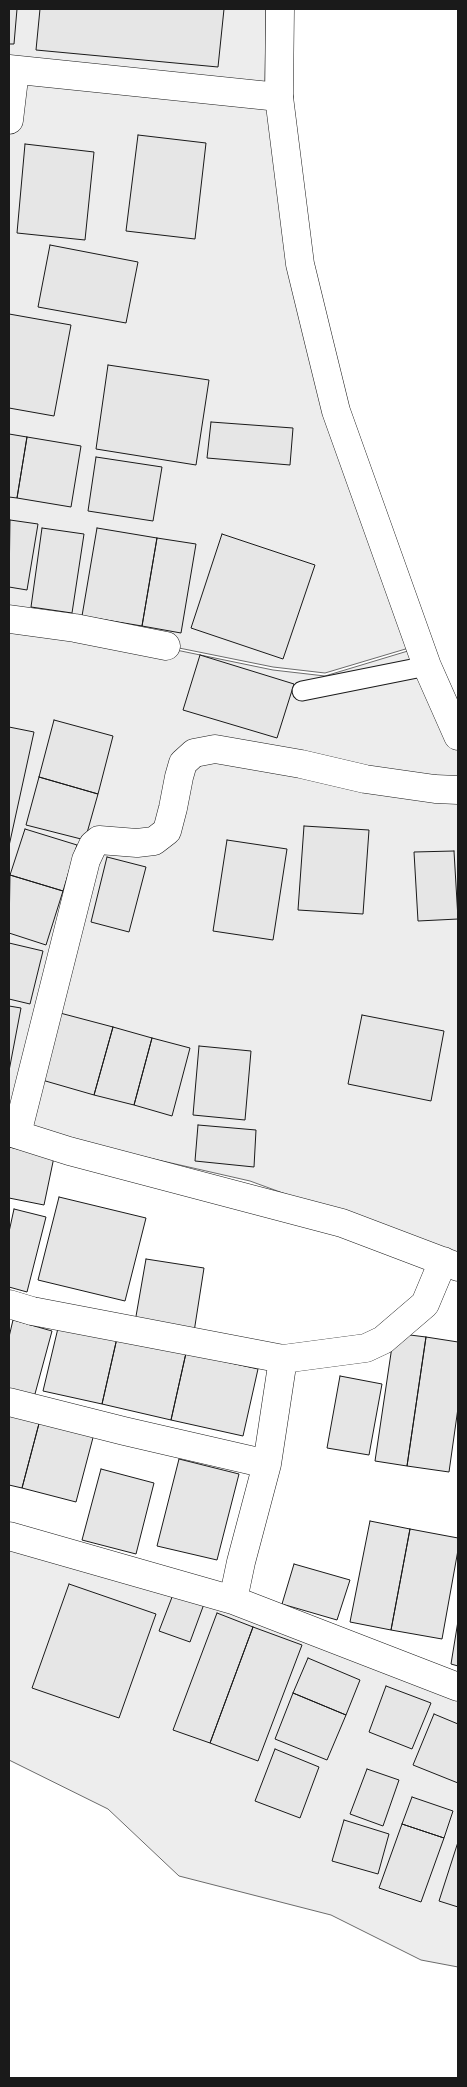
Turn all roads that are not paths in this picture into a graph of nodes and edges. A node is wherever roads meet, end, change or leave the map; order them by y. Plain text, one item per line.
1 (280, 9) edge
2 (12, 69) edge
3 (279, 97) junction
4 (9, 120) edge
5 (9, 619) edge
6 (166, 646) dead end
7 (427, 666) junction
8 (302, 691) dead end
9 (458, 736) edge
10 (458, 790) edge
11 (13, 1133) edge
12 (451, 1264) edge
13 (9, 1304) edge
14 (283, 1358) junction
15 (9, 1402) edge
16 (267, 1464) junction
17 (9, 1536) edge
18 (234, 1600) junction
19 (458, 1687) edge

1 - 3 street
2 - 3 street
2 - 4 street
3 - 7 street
5 - 6 street
7 - 8 lane
7 - 9 street
10 - 11 street
11 - 12 street
12 - 14 street
13 - 14 street
14 - 16 street
15 - 16 street
16 - 18 street
17 - 18 street
18 - 19 street

